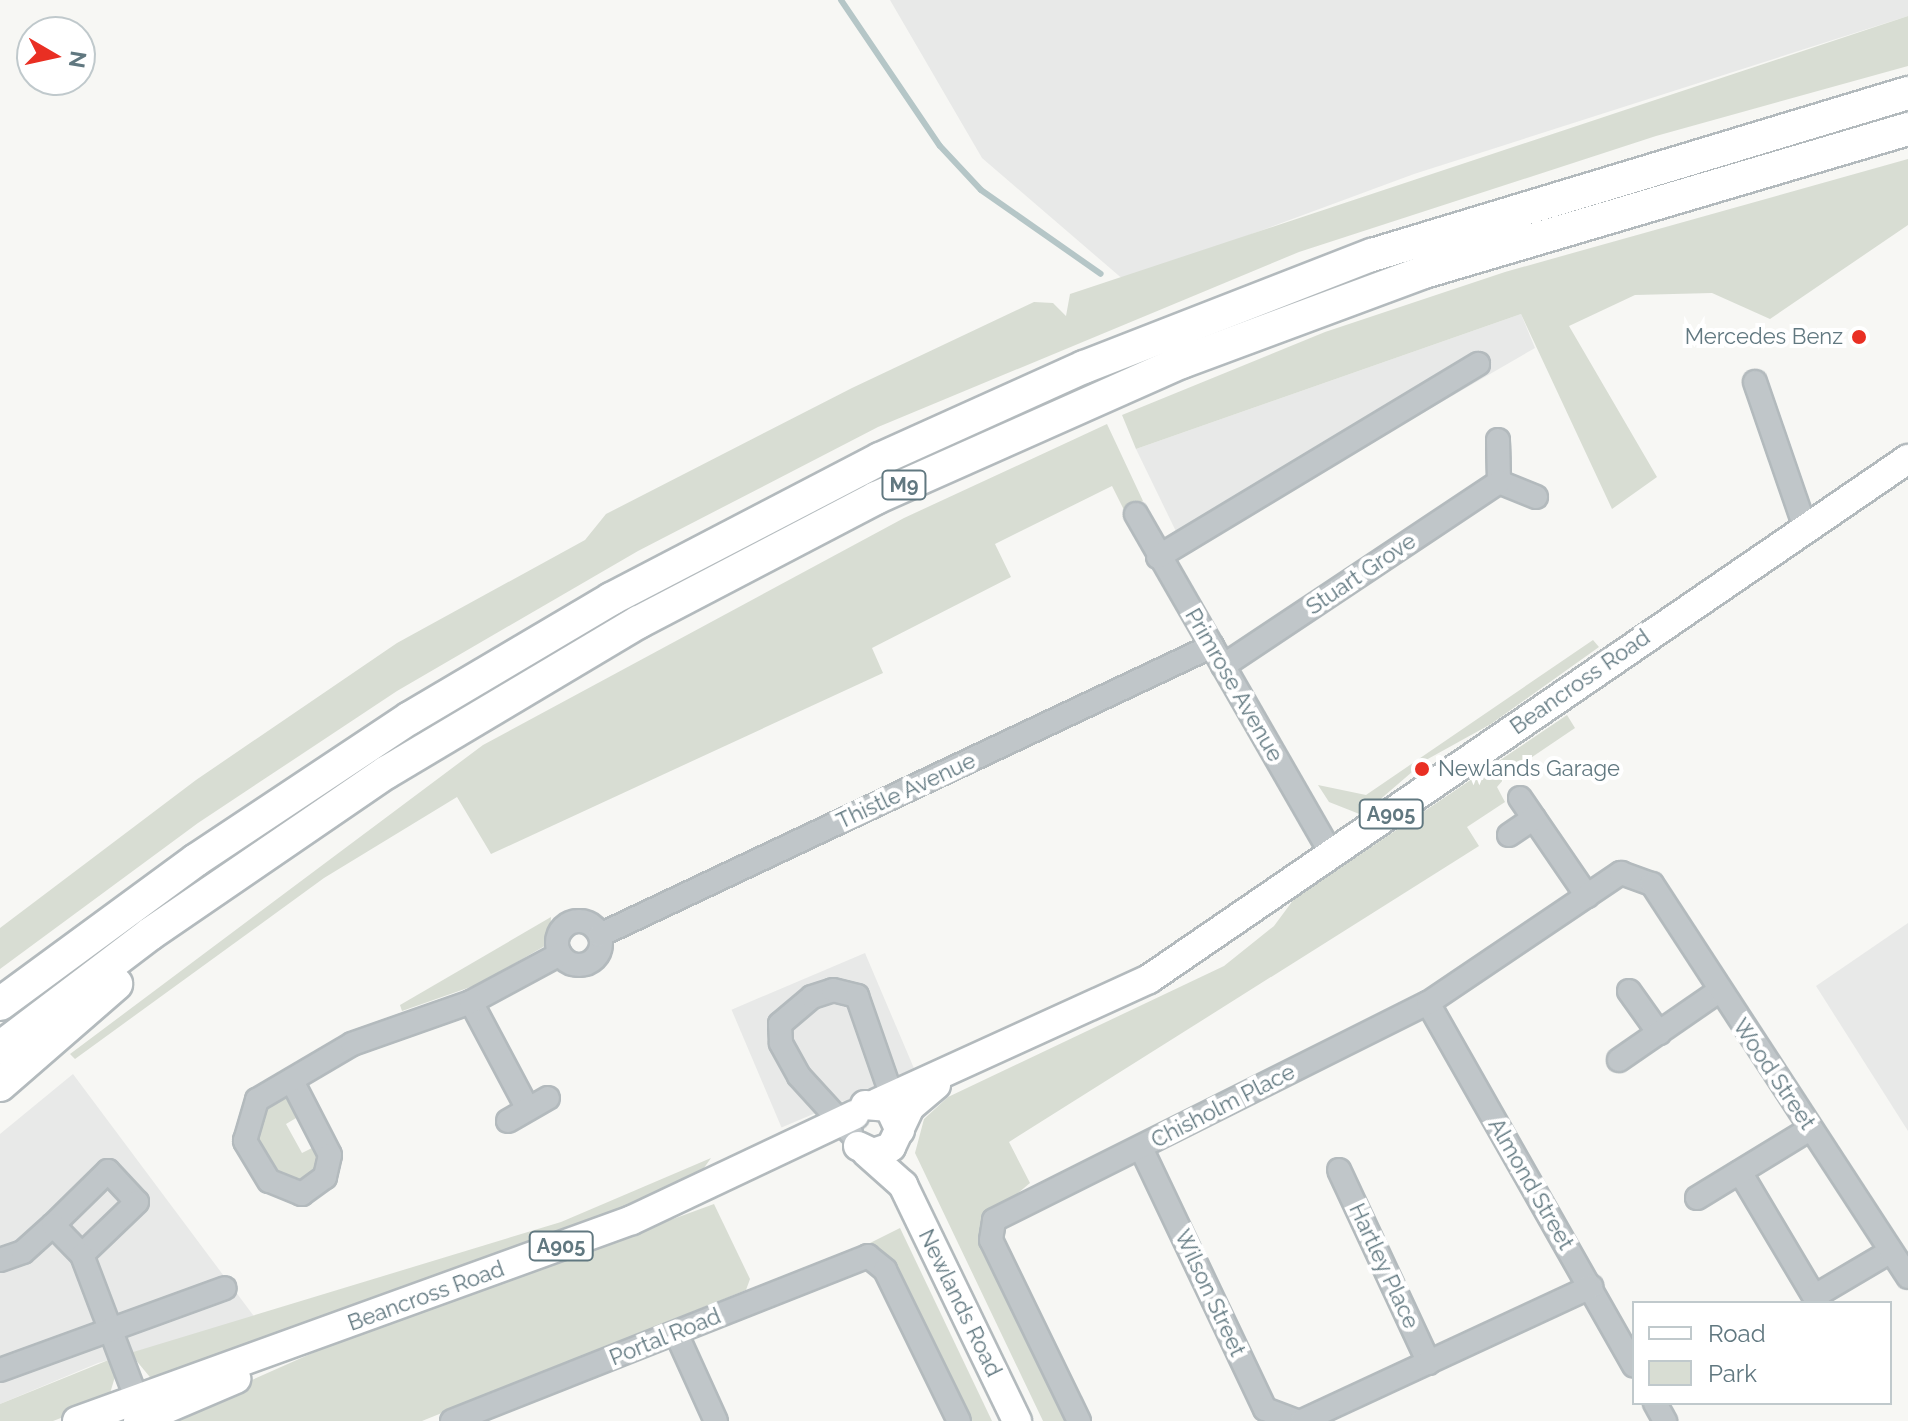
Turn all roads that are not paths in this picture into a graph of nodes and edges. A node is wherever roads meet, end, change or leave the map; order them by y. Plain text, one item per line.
1 (1908, 93) edge
2 (1908, 129) edge
3 (1478, 364) dead end
4 (1755, 382) dead end
5 (1498, 440) dead end
6 (1908, 459) edge
7 (1499, 482) junction
8 (1536, 497) dead end
9 (1136, 514) dead end
10 (1805, 527) junction
11 (1158, 557) junction
12 (1212, 646) junction
13 (1223, 666) junction
14 (448, 734) junction
15 (1520, 798) dead end
16 (1534, 818) junction
17 (1509, 835) dead end
18 (1332, 855) junction
19 (1638, 876) joint
20 (1587, 896) junction
21 (600, 935) junction
22 (560, 954) junction
23 (1629, 991) dead end
24 (1719, 991) junction
25 (471, 1002) junction
26 (1428, 1003) junction
27 (0, 1004) edge
28 (1659, 1033) junction
29 (0, 1048) edge
30 (1619, 1060) dead end
31 (292, 1081) junction
32 (0, 1085) edge
33 (508, 1121) dead end
34 (874, 1125) junction
35 (1810, 1129) junction
36 (1141, 1148) junction
37 (1339, 1170) dead end
38 (1740, 1172) junction
39 (1697, 1198) dead end
40 (53, 1225) junction
41 (1891, 1251) junction
42 (82, 1255) junction
43 (0, 1260) edge
44 (1908, 1277) edge
45 (1591, 1287) junction
46 (225, 1288) dead end
47 (1816, 1300) edge
48 (110, 1330) junction
49 (676, 1333) junction
50 (1632, 1361) edge
51 (1429, 1363) junction
52 (0, 1370) edge
53 (139, 1412) edge
54 (77, 1421) edge
55 (452, 1421) edge
56 (716, 1421) edge
57 (959, 1421) edge
58 (1017, 1421) edge
59 (1079, 1421) edge
60 (1296, 1421) edge
61 (1302, 1421) edge

1 - 27 highway, M9
2 - 14 highway, M9
3 - 11 street
4 - 10 street
5 - 7 street
6 - 10 main road, Beancross Road / A905
7 - 8 street
7 - 13 street, Stuart Grove
9 - 11 street, Primrose Avenue
10 - 18 main road, Beancross Road / A905
11 - 12 street, Primrose Avenue
12 - 13 street, Primrose Avenue
12 - 21 street, Thistle Avenue
13 - 18 street, Primrose Avenue
14 - 29 highway, M9
14 - 32 highway
15 - 16 street
16 - 17 street
16 - 20 street
18 - 34 main road, Beancross Road / A905
19 - 20 street, Chisholm Place
19 - 24 street, Wood Street
20 - 26 street, Chisholm Place
21 - 22 street
21 - 22 street
22 - 25 street
23 - 28 street
24 - 28 street
24 - 35 street, Wood Street
25 - 31 street
25 - 33 street
26 - 36 street, Chisholm Place
26 - 45 street, Almond Street
28 - 30 street
31 - 31 street
34 - 34 street
34 - 53 main road, Beancross Road / A905
34 - 58 main road, Newlands Road
35 - 38 street
35 - 41 street, Wood Street
36 - 59 street, Chisholm Place
36 - 60 street, Wilson Street
37 - 51 street, Hartley Place
38 - 39 street
38 - 47 street
40 - 42 street
40 - 42 street
40 - 43 street
41 - 44 street, Wood Street
41 - 47 street
42 - 48 street
45 - 50 street, Almond Street
45 - 51 street
46 - 48 street
48 - 52 street
48 - 53 street
49 - 55 street, Portal Road
49 - 56 street
49 - 57 street, Portal Road
51 - 61 street
53 - 54 main road, Beancross Road / A905

